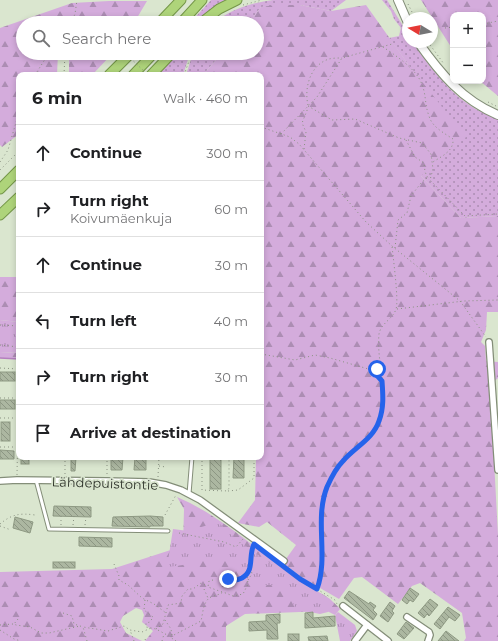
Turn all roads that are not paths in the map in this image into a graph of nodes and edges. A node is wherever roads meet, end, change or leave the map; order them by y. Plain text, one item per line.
1 (181, 0) edge
2 (202, 0) edge
3 (392, 0) edge
4 (398, 0) edge
5 (238, 4) edge
6 (402, 12) edge
7 (402, 13) edge
8 (166, 16) edge
9 (187, 16) edge
10 (210, 16) edge
11 (423, 48) edge
12 (123, 60) edge
13 (147, 60) edge
14 (165, 60) edge
15 (112, 72) edge
16 (136, 72) edge
17 (153, 72) edge
18 (498, 115) edge
19 (16, 173) edge
20 (0, 189) edge
21 (16, 200) edge
22 (0, 215) edge
23 (489, 342) road end
24 (192, 460) edge
25 (498, 470) edge
26 (36, 480) junction
27 (0, 481) edge
28 (189, 494) junction
29 (168, 531) dead end
30 (282, 562) road end
31 (344, 606) road end
32 (407, 617) dead end
33 (367, 625) junction
34 (355, 641) edge
35 (388, 641) edge
36 (428, 641) edge

1 - 8 highway
2 - 9 highway
3 - 7 main road
4 - 6 main road
5 - 10 highway
11 - 18 main road
12 - 15 highway
13 - 16 highway
14 - 17 highway
19 - 20 highway
21 - 22 highway
23 - 25 street
24 - 28 lane
26 - 27 street, Lähdepuistontie
26 - 28 street, Lähdepuistontie
26 - 29 lane
28 - 30 street, Lähdepuistontie
31 - 33 street
32 - 36 street
33 - 34 street
33 - 35 street

